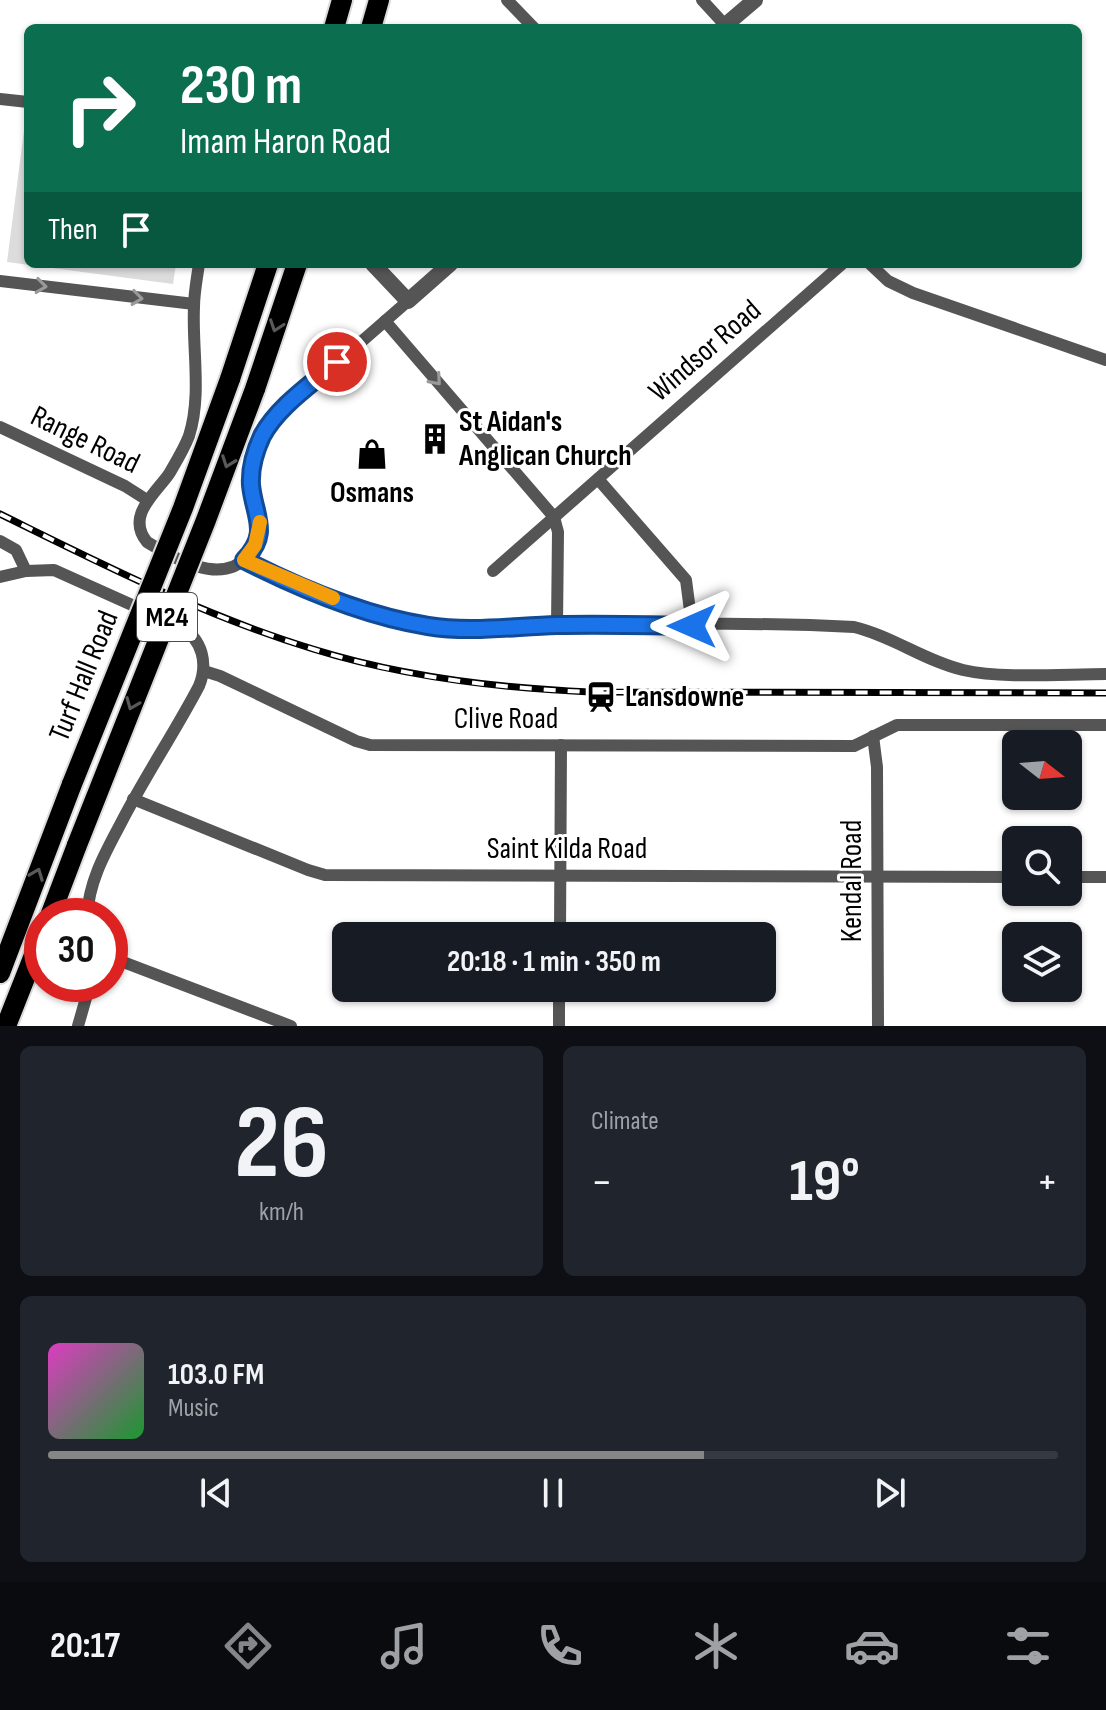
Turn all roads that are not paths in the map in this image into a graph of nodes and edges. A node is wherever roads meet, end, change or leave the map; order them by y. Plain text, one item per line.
1 (342, 0) edge
2 (379, 0) edge
3 (507, 0) edge
4 (702, 0) edge
5 (755, 0) edge
6 (335, 24) edge
7 (372, 24) edge
8 (530, 24) edge
9 (722, 24) edge
10 (726, 24) edge
11 (0, 99) edge
12 (24, 102) edge
13 (198, 268) edge
14 (267, 268) edge
15 (296, 268) edge
16 (377, 268) edge
17 (445, 268) edge
18 (837, 268) edge
19 (874, 268) edge
20 (0, 281) edge
21 (408, 301) junction
22 (194, 304) junction
23 (385, 321) junction
24 (1106, 360) edge
25 (0, 427) edge
26 (598, 479) junction
27 (147, 500) junction
28 (554, 517) junction
29 (0, 541) edge
30 (244, 560) junction
31 (26, 571) junction
32 (493, 571) dead end
33 (0, 577) edge
34 (557, 625) junction
35 (692, 626) junction
36 (204, 671) junction
37 (1106, 674) edge
38 (1106, 725) edge
39 (873, 736) junction
40 (561, 745) junction
41 (133, 799) junction
42 (560, 875) junction
43 (879, 877) junction
44 (1002, 877) edge
45 (1082, 877) edge
46 (1106, 877) edge
47 (57, 898) edge
48 (89, 898) edge
49 (560, 922) edge
50 (128, 964) edge
51 (0, 973) edge
52 (24, 976) edge
53 (85, 1002) edge
54 (559, 1002) edge
55 (5, 1019) edge
56 (78, 1026) edge
57 (291, 1026) edge
58 (559, 1026) edge
59 (878, 1026) edge

1 - 6 main road
2 - 7 main road
3 - 8 street
4 - 9 street
5 - 10 street
11 - 12 street
13 - 22 street
51 -> 14 main road, Turf Hall Road / M24, bridge
15 -> 47 main road, Turf Hall Road / M24, bridge
16 - 21 street
17 - 21 street
18 - 26 street, Windsor Road
19 - 24 street
20 -> 22 street
21 - 23 street
22 - 27 street
23 -> 28 street
23 - 30 street
25 - 27 street, Range Road
26 - 28 street, Windsor Road
26 - 35 street
27 - 30 street
28 - 32 street, Windsor Road
28 - 34 street
29 - 31 street
30 - 34 street
31 - 33 street
31 - 36 street
34 - 35 street
35 - 37 street
36 - 40 street, Clive Road
36 - 41 street
38 - 39 street, Clive Road
39 - 40 street, Clive Road
39 - 43 street, Kendal Road
40 - 42 street
41 - 42 street, Saint Kilda Road
41 - 48 street
42 - 43 street, Saint Kilda Road
42 - 49 street
43 - 44 street, Saint Kilda Road
43 - 59 street, Kendal Road
45 - 46 street
50 - 57 street
52 - 55 main road
53 - 56 street
54 - 58 street

